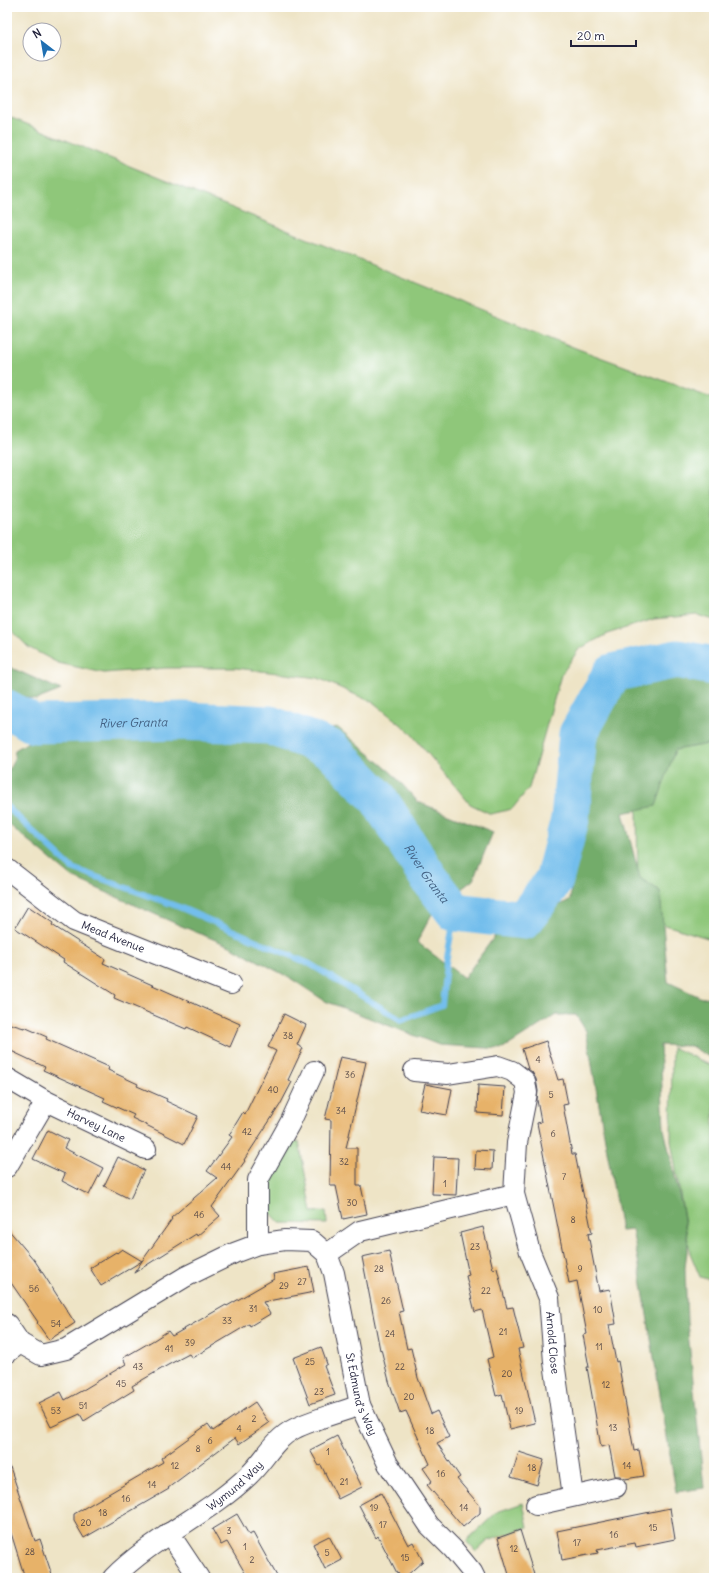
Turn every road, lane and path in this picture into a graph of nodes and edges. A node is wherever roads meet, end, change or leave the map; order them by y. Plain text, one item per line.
1 (7, 869) edge
2 (231, 984) dead end
3 (314, 1071) dead end
4 (414, 1071) dead end
5 (7, 1078) edge
6 (46, 1100) junction
7 (146, 1149) dead end
8 (7, 1167) edge
9 (514, 1194) junction
10 (258, 1244) junction
11 (327, 1254) junction
12 (7, 1324) edge
13 (13, 1348) edge
14 (360, 1405) junction
15 (616, 1487) dead end
16 (573, 1496) junction
17 (536, 1505) dead end
18 (168, 1533) junction
19 (113, 1578) edge
20 (199, 1578) edge
21 (475, 1578) edge

1 - 2 street, Mead Avenue
3 - 10 street
4 - 9 street, Arnold Close
5 - 6 street, Harvey Lane
6 - 7 street, Harvey Lane
6 - 8 street
9 - 11 street
9 - 16 street, Arnold Close
10 - 11 street, St Edmund's Way
10 - 13 street, St Edmund's Way
11 - 14 street, St Edmund's Way
12 - 13 street, St Edmund's Way
14 - 18 street, Wymund Way
14 - 21 street, St Edmund's Way
15 - 16 street
16 - 17 street
18 - 19 street, Wymund Way
18 - 20 street

